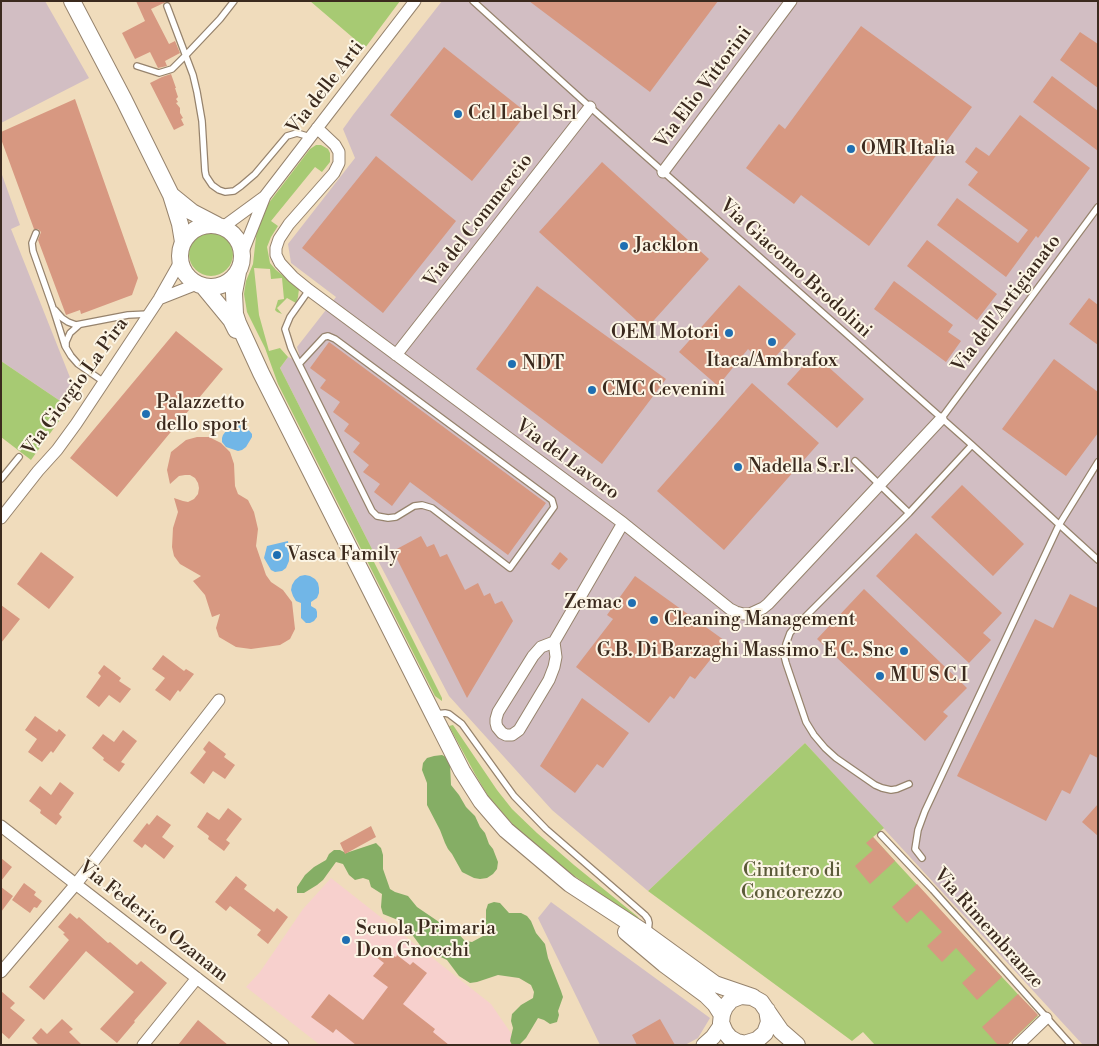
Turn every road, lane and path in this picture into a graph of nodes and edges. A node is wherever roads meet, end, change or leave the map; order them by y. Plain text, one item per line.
1 (72, 1) edge
2 (234, 1) edge
3 (415, 1) edge
4 (473, 1) edge
5 (792, 1) edge
6 (167, 6) dead end
7 (186, 55) junction
8 (136, 66) dead end
9 (590, 108) junction
10 (314, 132) junction
11 (663, 172) junction
12 (170, 195) junction
13 (265, 196) junction
14 (1098, 207) edge
15 (220, 226) junction
16 (36, 233) dead end
17 (183, 242) junction
18 (242, 254) junction
19 (180, 262) junction
20 (238, 272) junction
21 (200, 285) junction
22 (309, 290) junction
23 (159, 300) junction
24 (52, 305) junction
25 (149, 314) junction
26 (81, 324) junction
27 (68, 352) junction
28 (396, 355) junction
29 (299, 364) junction
30 (261, 373) junction
31 (104, 382) junction
32 (941, 419) junction
33 (972, 445) junction
34 (19, 457) dead end
35 (855, 460) dead end
36 (1098, 462) edge
37 (1, 479) edge
38 (880, 485) junction
39 (909, 513) junction
40 (1, 518) edge
41 (622, 523) junction
42 (1059, 525) junction
43 (1098, 560) edge
44 (554, 642) junction
45 (219, 700) dead end
46 (433, 714) junction
47 (909, 784) dead end
48 (1, 826) edge
49 (881, 835) dead end
50 (922, 858) dead end
51 (76, 884) junction
52 (582, 893) junction
53 (647, 934) junction
54 (1, 972) edge
55 (197, 978) junction
56 (753, 997) junction
57 (767, 1010) junction
58 (1046, 1018) junction
59 (722, 1020) junction
60 (747, 1044) edge
61 (143, 1045) edge
62 (283, 1045) edge
63 (704, 1045) edge
64 (797, 1045) edge
65 (1018, 1045) edge
66 (1071, 1045) edge

1 - 12 main road
2 - 7 lane
3 - 10 street, Via delle Arti
4 - 9 lane, Via Giacomo Brodolini
5 - 11 street, Via Elio Vittorini
6 - 7 lane
7 - 8 lane
7 - 10 lane
9 - 11 lane, Via Giacomo Brodolini
9 - 28 street, Via del Commercio
10 - 13 street, Via delle Arti
10 - 22 street, Via del Lavoro
11 - 32 lane, Via Giacomo Brodolini
12 - 15 main road
12 - 17 main road
13 - 15 street, Via delle Arti
13 - 18 street, Via delle Arti
14 - 32 lane, Via dell'Artigianato
15 - 17 main road
15 - 18 main road
16 - 24 lane
17 - 19 main road
18 - 20 main road
19 - 21 main road
19 - 23 street, Via Giorgio La Pira
20 - 21 main road
20 - 30 main road
21 - 23 street
21 - 30 main road
22 - 28 street, Via del Lavoro
22 - 29 lane
23 - 25 street, Via Giorgio La Pira
24 - 26 lane
24 - 27 lane
25 - 26 lane
25 - 31 street, Via Giorgio La Pira
26 - 27 lane
27 - 31 lane
28 - 41 street, Via del Lavoro
29 - 29 lane
30 - 46 main road
31 - 40 street, Via Giorgio La Pira
32 - 33 lane, Via Giacomo Brodolini
32 - 38 street, Via del Lavoro
33 - 39 lane
33 - 42 lane, Via Giacomo Brodolini
34 - 37 lane
35 - 38 lane
36 - 42 lane
38 - 39 lane
38 - 41 street, Via del Lavoro
39 - 47 lane
41 - 44 street
42 - 43 lane, Via Giacomo Brodolini
42 - 50 lane
44 - 44 street
45 - 51 street
46 - 52 main road
46 - 53 lane
48 - 51 street, Via Federico Ozanam
49 - 58 lane, Via Rimembranze
51 - 54 street
51 - 55 street, Via Federico Ozanam
52 - 53 main road
52 - 59 main road
53 - 56 main road
55 - 61 street
55 - 62 street, Via Federico Ozanam
56 - 57 main road
56 - 59 main road
57 - 60 main road
57 - 64 main road
58 - 65 street
58 - 66 lane, Via Rimembranze
59 - 60 main road
59 - 63 street

